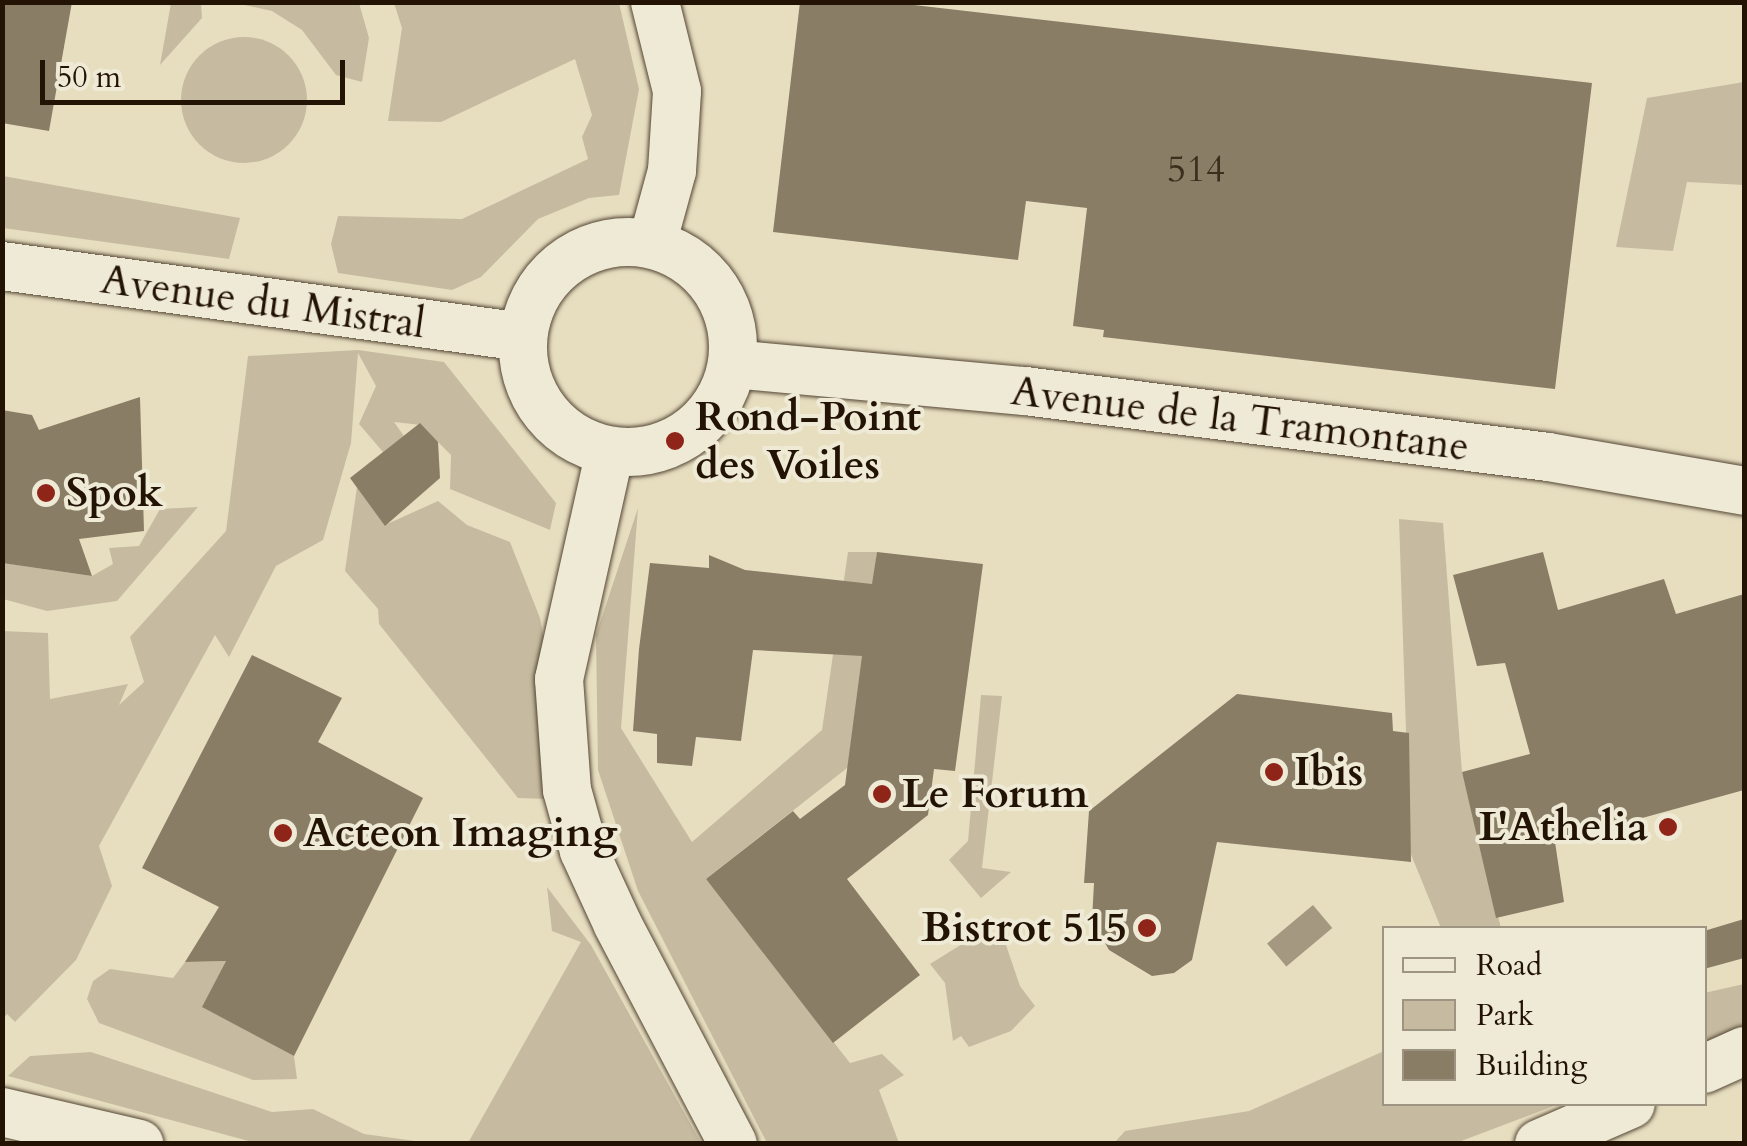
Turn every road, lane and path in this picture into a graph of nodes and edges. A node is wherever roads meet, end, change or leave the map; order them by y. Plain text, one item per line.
1 (655, 2) edge
2 (652, 244) junction
3 (2, 266) edge
4 (523, 337) junction
5 (732, 364) junction
6 (610, 451) junction
7 (1744, 492) edge
8 (1744, 1051) edge
9 (1707, 1068) edge
10 (1626, 1106) edge
11 (2, 1112) edge
12 (139, 1144) edge
13 (734, 1144) edge
14 (1538, 1144) edge

1 - 2 street
2 - 4 street
2 - 5 street
3 - 4 street, Avenue du Mistral
4 - 6 street
5 - 6 street
5 - 7 street, Avenue de la Tramontane
6 - 13 street
8 - 9 street
10 - 14 street
11 - 12 street

